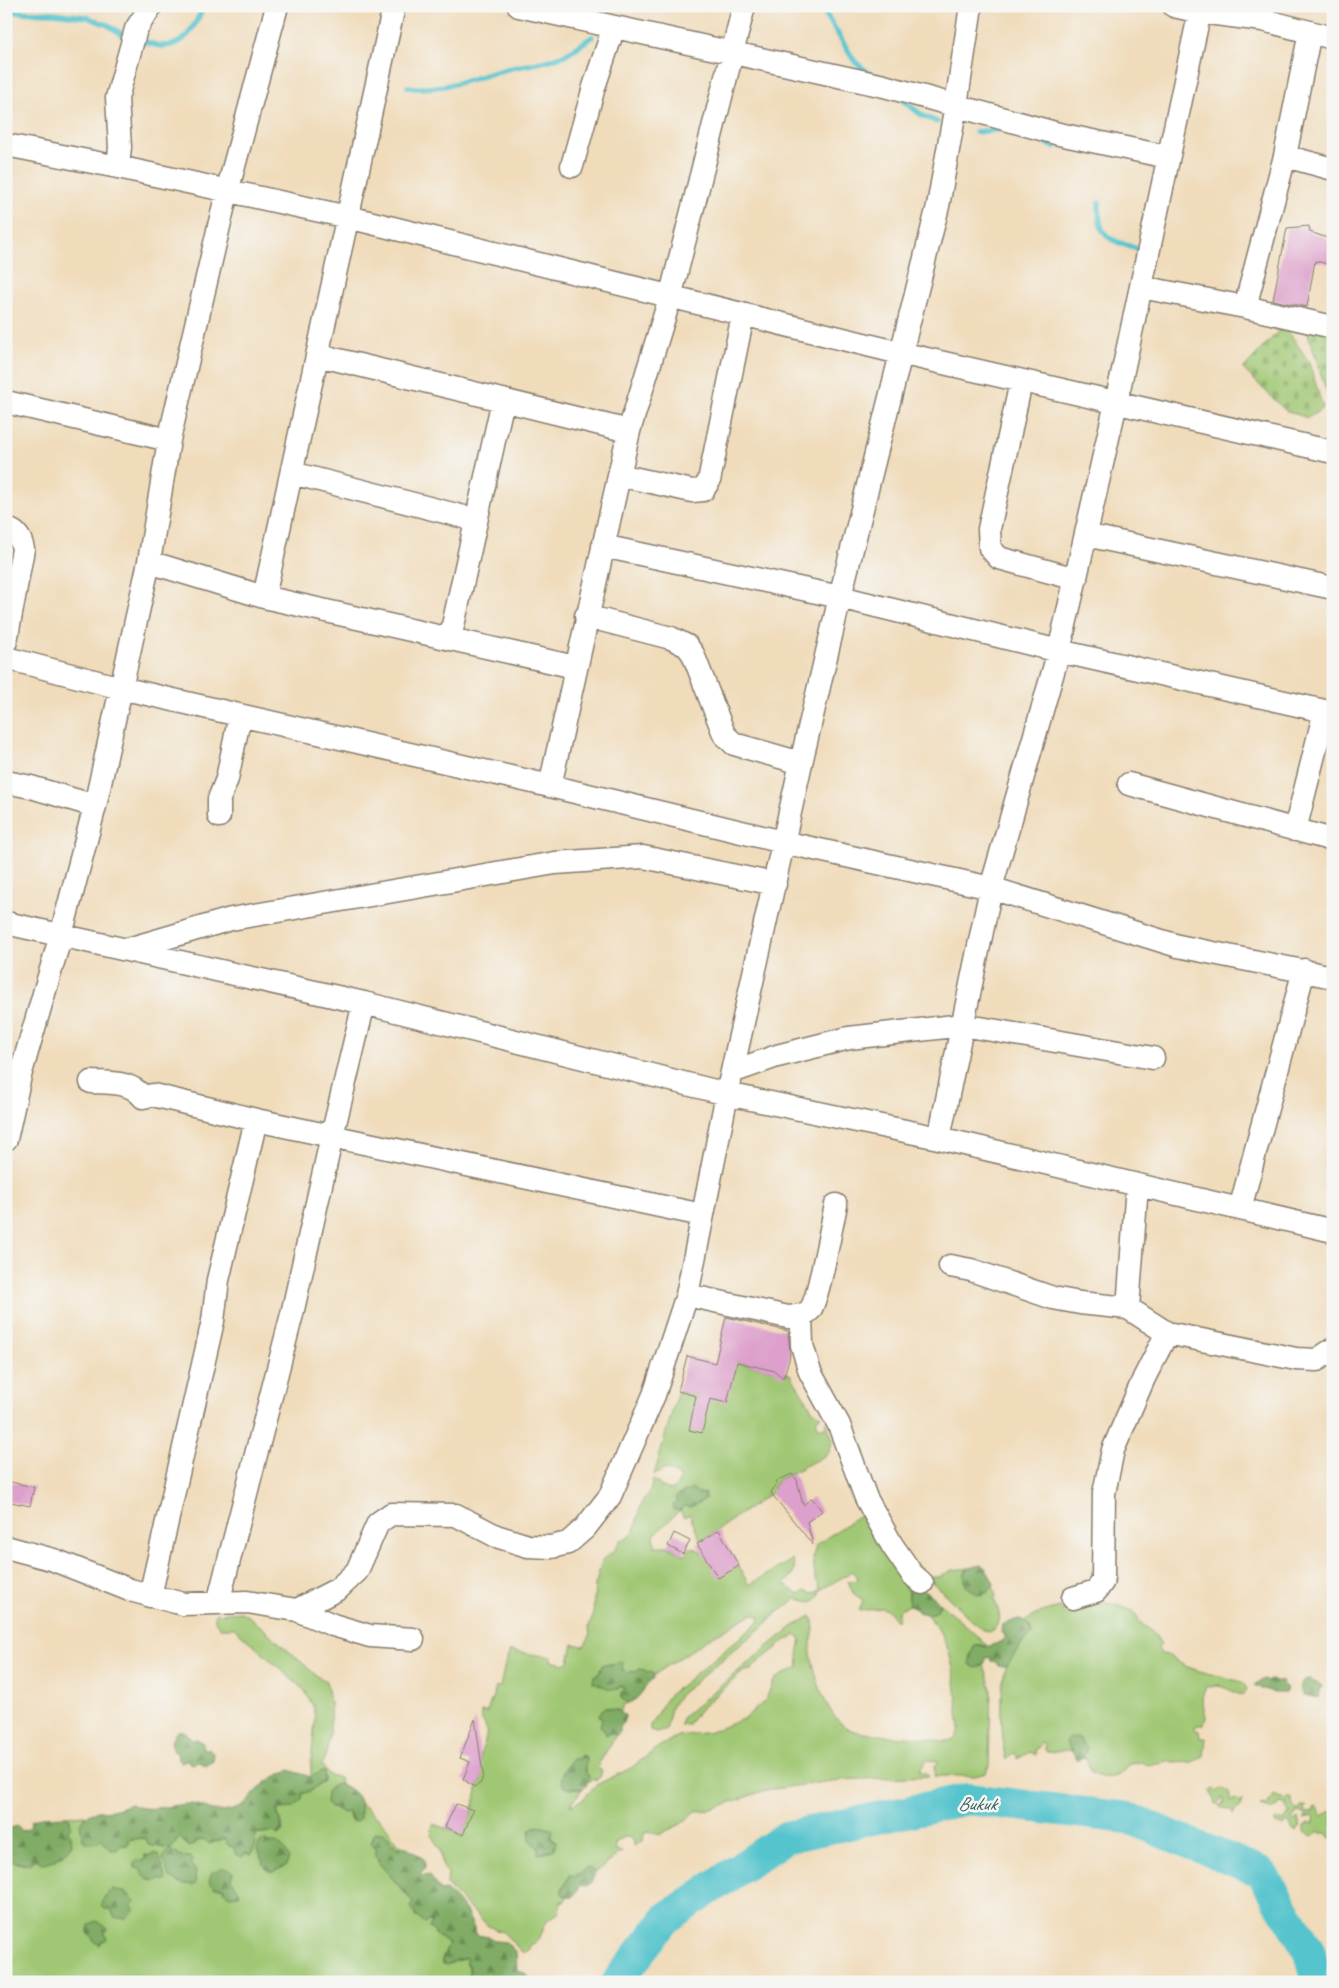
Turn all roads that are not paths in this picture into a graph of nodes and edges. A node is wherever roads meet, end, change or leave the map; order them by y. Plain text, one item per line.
1 (151, 6) edge
2 (277, 6) edge
3 (394, 6) edge
4 (519, 6) edge
5 (744, 6) edge
6 (971, 6) edge
7 (1174, 6) edge
8 (1200, 9) edge
9 (611, 26) junction
10 (1310, 32) junction
11 (1333, 38) edge
12 (731, 52) junction
13 (956, 105) junction
14 (6, 145) edge
15 (1285, 156) junction
16 (1168, 158) junction
17 (572, 166) dead end
18 (118, 167) junction
19 (1333, 168) edge
20 (227, 192) junction
21 (348, 218) junction
22 (1141, 287) junction
23 (670, 298) junction
24 (1245, 307) junction
25 (744, 315) junction
26 (1333, 327) edge
27 (900, 353) junction
28 (318, 355) junction
29 (1020, 382) junction
30 (503, 400) junction
31 (6, 402) edge
32 (1116, 403) junction
33 (628, 431) junction
34 (169, 440) junction
35 (1333, 452) edge
36 (292, 473) junction
37 (619, 476) junction
38 (476, 520) junction
39 (6, 529) edge
40 (1086, 535) junction
41 (603, 546) junction
42 (149, 562) junction
43 (1076, 579) junction
44 (1333, 588) edge
45 (264, 597) junction
46 (840, 597) junction
47 (586, 616) junction
48 (450, 639) junction
49 (6, 641) edge
50 (1059, 651) junction
51 (6, 658) edge
52 (575, 667) junction
53 (121, 688) junction
54 (1329, 712) edge
55 (240, 715) junction
56 (801, 763) junction
57 (6, 782) edge
58 (1129, 784) dead end
59 (550, 786) junction
60 (95, 806) junction
61 (219, 816) dead end
62 (1295, 830) junction
63 (1333, 840) edge
64 (783, 842) junction
65 (775, 884) junction
66 (991, 888) junction
67 (6, 922) edge
68 (61, 935) junction
69 (126, 950) junction
70 (1304, 970) junction
71 (1333, 977) edge
72 (364, 1003) junction
73 (963, 1025) junction
74 (16, 1057) edge
75 (1152, 1058) dead end
76 (732, 1072) junction
77 (91, 1082) dead end
78 (727, 1094) junction
79 (256, 1120) junction
80 (332, 1136) junction
81 (939, 1138) junction
82 (6, 1139) edge
83 (1137, 1185) junction
84 (836, 1205) dead end
85 (1240, 1209) junction
86 (702, 1215) junction
87 (1333, 1230) edge
88 (950, 1266) dead end
89 (687, 1295) junction
90 (1128, 1308) junction
91 (801, 1316) junction
92 (1167, 1333) junction
93 (1333, 1349) edge
94 (6, 1547) edge
95 (922, 1583) dead end
96 (150, 1596) junction
97 (1073, 1598) dead end
98 (218, 1603) junction
99 (298, 1610) junction
100 (413, 1639) dead end

1 - 18 street
2 - 20 street
3 - 21 street
4 - 9 street
5 - 12 street
6 - 13 street
7 - 8 street
8 - 10 street
8 - 16 street
9 - 12 street
9 - 17 street
10 - 11 street
10 - 15 street
12 - 13 street
12 - 23 street
13 - 16 street
13 - 27 street
14 - 18 street
15 - 19 street
15 - 24 street
16 - 22 street
18 - 20 street
20 - 21 street
20 - 34 street
21 - 23 street
21 - 28 street
22 - 24 street
22 - 32 street
23 - 25 street
23 - 33 street
24 - 26 street
25 - 27 street
25 - 37 street
27 - 29 street
27 - 46 street
28 - 30 street
28 - 36 street
29 - 32 street
29 - 43 street
30 - 33 street
30 - 38 street
31 - 34 street
32 - 35 street
32 - 40 street
33 - 37 street
34 - 42 street
36 - 38 street
36 - 45 street
37 - 41 street
38 - 48 street
39 - 49 street
40 - 43 street
40 - 44 street
41 - 46 street
41 - 47 street
42 - 45 street
42 - 53 street
43 - 50 street
45 - 48 street
46 - 50 street
46 - 56 street
47 - 52 street
47 - 56 street
48 - 52 street
50 - 54 street
50 - 66 street
51 - 53 street
52 - 59 street
53 - 55 street
53 - 60 street
54 - 62 street
55 - 59 street
55 - 61 street
56 - 64 street
57 - 60 street
58 - 62 street
59 - 64 street
60 - 68 street
62 - 63 street
64 - 65 street
64 - 66 street
65 - 69 street
65 - 76 street
66 - 70 street
66 - 73 street
67 - 68 street
68 - 69 street
68 - 74 street
69 - 72 street
70 - 71 street
70 - 85 street
72 - 78 street
72 - 80 street
73 - 75 street
73 - 76 street
73 - 81 street
74 - 82 street
76 - 78 street
77 - 79 street
78 - 81 street
78 - 86 street
79 - 80 street
79 - 96 street
80 - 86 street
80 - 98 street
81 - 83 street
83 - 85 street
83 - 90 street
84 - 91 street
85 - 87 street
86 - 89 street
88 - 90 street
89 - 91 street
89 - 99 street
90 - 92 street
91 - 95 street
92 - 93 street
92 - 97 street
94 - 96 street
96 - 98 street
98 - 99 street
99 - 100 street

